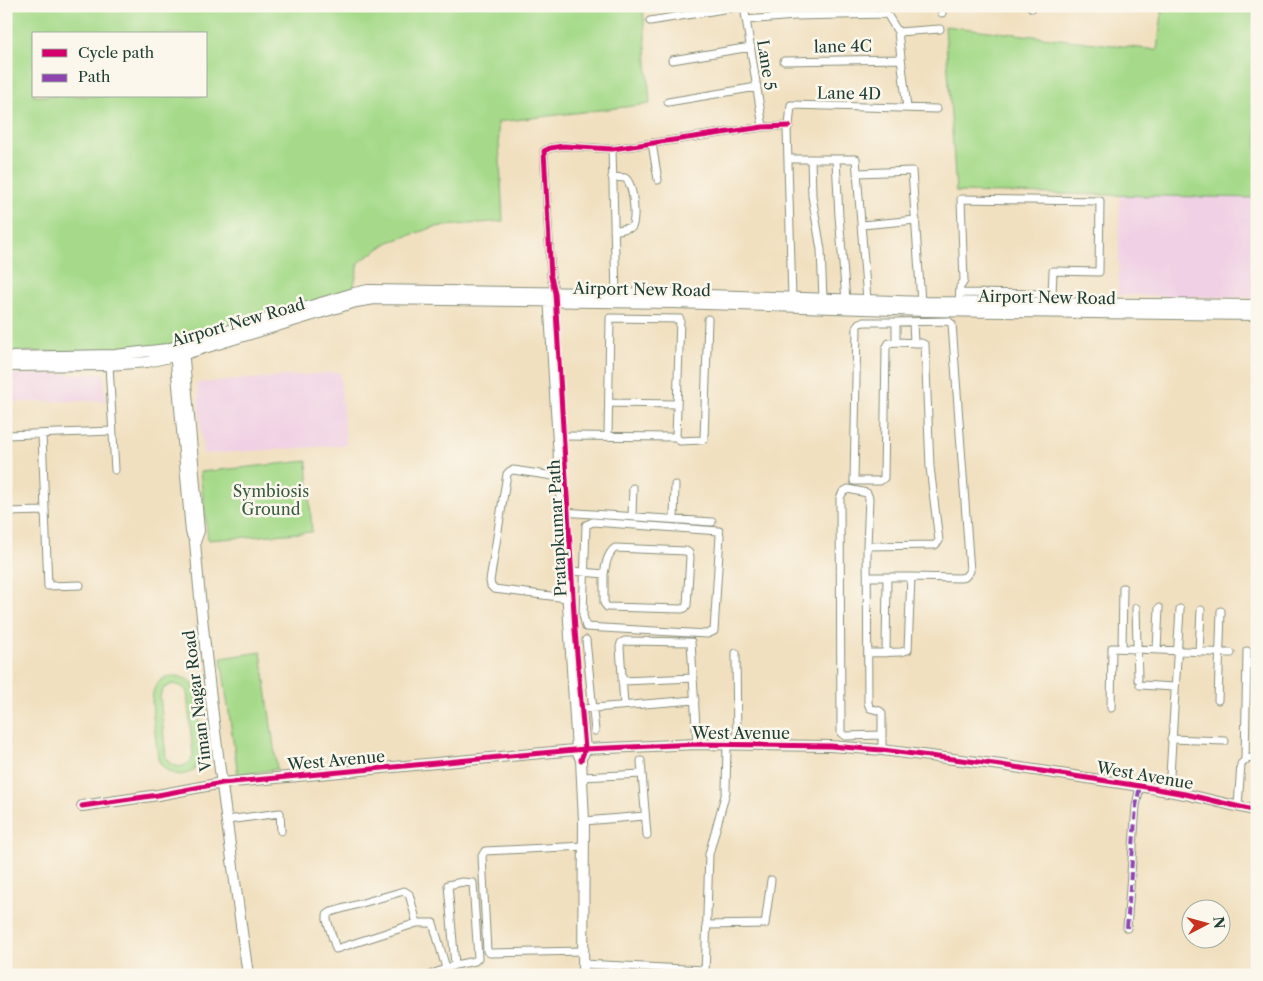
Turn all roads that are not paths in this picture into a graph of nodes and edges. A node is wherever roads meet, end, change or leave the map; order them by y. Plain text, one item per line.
1 (690, 6) edge
2 (743, 6) edge
3 (882, 6) edge
4 (887, 14) junction
5 (691, 15) junction
6 (746, 20) junction
7 (650, 21) dead end
8 (940, 29) dead end
9 (898, 32) junction
10 (751, 46) junction
11 (901, 59) junction
12 (672, 60) dead end
13 (784, 61) dead end
14 (757, 88) junction
15 (668, 102) dead end
16 (907, 108) junction
17 (938, 109) dead end
18 (789, 126) junction
19 (763, 127) junction
20 (652, 142) junction
21 (612, 149) junction
22 (788, 159) junction
23 (811, 159) junction
24 (836, 160) junction
25 (858, 173) junction
26 (612, 177) junction
27 (658, 180) dead end
28 (916, 220) junction
29 (862, 225) junction
30 (614, 231) junction
31 (616, 294) junction
32 (552, 297) junction
33 (792, 298) junction
34 (959, 298) junction
35 (822, 299) junction
36 (846, 300) junction
37 (867, 300) junction
38 (921, 302) junction
39 (1257, 305) edge
40 (1257, 315) edge
41 (708, 319) dead end
42 (896, 322) junction
43 (913, 322) junction
44 (896, 342) junction
45 (914, 343) junction
46 (179, 351) junction
47 (6, 357) edge
48 (109, 365) junction
49 (6, 366) edge
50 (608, 403) junction
51 (677, 404) junction
52 (560, 416) junction
53 (112, 431) junction
54 (42, 434) junction
55 (6, 435) edge
56 (564, 436) junction
57 (608, 436) junction
58 (676, 437) junction
59 (114, 470) dead end
60 (560, 477) junction
61 (854, 481) junction
62 (675, 485) dead end
63 (633, 488) dead end
64 (850, 489) junction
65 (45, 511) junction
66 (6, 512) edge
67 (565, 512) junction
68 (632, 516) junction
69 (674, 519) junction
70 (712, 522) dead end
71 (867, 546) junction
72 (572, 571) junction
73 (584, 572) junction
74 (604, 574) junction
75 (868, 577) junction
76 (887, 577) junction
77 (911, 577) junction
78 (80, 585) dead end
79 (1123, 588) dead end
80 (567, 598) junction
81 (1136, 608) dead end
82 (1159, 608) dead end
83 (1180, 610) dead end
84 (1201, 610) dead end
85 (1221, 611) dead end
86 (572, 630) junction
87 (586, 640) dead end
88 (1122, 648) junction
89 (1136, 649) junction
90 (1158, 650) junction
91 (1178, 651) junction
92 (1248, 651) dead end
93 (886, 652) junction
94 (1199, 652) junction
95 (868, 653) junction
96 (1220, 653) junction
97 (1232, 653) dead end
98 (736, 654) dead end
99 (694, 678) junction
100 (622, 681) junction
101 (1174, 687) junction
102 (695, 700) junction
103 (1218, 700) dead end
104 (624, 705) junction
105 (593, 708) junction
106 (1111, 708) dead end
107 (581, 709) junction
108 (595, 732) dead end
109 (882, 735) junction
110 (1171, 739) junction
111 (1225, 741) dead end
112 (698, 744) junction
113 (732, 745) junction
114 (581, 750) junction
115 (882, 750) junction
116 (1257, 757) edge
117 (1245, 760) junction
118 (642, 761) dead end
119 (642, 774) junction
120 (582, 777) junction
121 (222, 783) junction
122 (1140, 786) junction
123 (1169, 792) junction
124 (82, 806) dead end
125 (1238, 806) junction
126 (1257, 812) edge
127 (645, 816) junction
128 (227, 820) junction
129 (584, 821) junction
130 (281, 831) dead end
131 (647, 835) dead end
132 (584, 846) junction
133 (771, 880) dead end
134 (417, 923) junction
135 (706, 925) junction
136 (1127, 928) dead end
137 (584, 951) junction
138 (455, 965) junction
139 (583, 969) edge
140 (447, 972) edge
141 (705, 972) edge
142 (248, 975) edge
143 (430, 975) edge

1 - 5 street
2 - 5 street
2 - 6 street, Lane 5
3 - 4 street
4 - 6 street
4 - 9 street
5 - 7 street
6 - 10 street, Lane 5
8 - 9 street
9 - 11 street
10 - 12 street
10 - 14 street, Lane 5
11 - 13 street, lane 4C
11 - 16 street
14 - 15 street
14 - 19 street, Lane 5
16 - 17 street
16 - 18 street, Lane 4D
18 - 19 street
18 - 22 street
19 - 20 street
20 - 21 street
20 - 27 street
21 - 26 street
21 - 32 street
22 - 23 street
22 - 33 street
23 - 24 street
23 - 35 street
24 - 25 street
24 - 36 street
25 - 28 street
25 - 29 street
26 - 30 street
26 - 30 street
28 - 29 street
28 - 38 street
29 - 37 street
30 - 31 street
31 - 32 street, Airport New Road
31 - 33 street, Airport New Road
32 - 40 street, Airport New Road
32 - 46 street, Airport New Road
32 - 52 street, Pratapkumar Path
33 - 35 street, Airport New Road
34 - 34 street
34 - 38 street, Airport New Road
34 - 39 street, Airport New Road
35 - 36 street, Airport New Road
36 - 37 street, Airport New Road
37 - 38 street, Airport New Road
41 - 58 street
42 - 43 street
42 - 44 street
42 - 61 street
43 - 45 street
43 - 77 street
44 - 45 street
44 - 61 street
45 - 71 street
46 - 47 street, Airport New Road
46 - 48 street, Airport New Road
46 - 121 street, Viman Nagar Road
48 - 49 street, Airport New Road
48 - 53 street
50 - 51 street
50 - 51 street
50 - 57 street
51 - 58 street
52 - 56 street, Pratapkumar Path
52 - 60 street, Pratapkumar Path
53 - 54 street
53 - 59 street
54 - 55 street
54 - 65 street
56 - 57 street
56 - 67 street, Pratapkumar Path
57 - 58 street
60 - 67 street, Pratapkumar Path
60 - 80 street
61 - 64 street
62 - 69 street
63 - 68 street
64 - 71 street
64 - 109 street
65 - 66 street
65 - 78 street
67 - 68 street
67 - 72 street, Pratapkumar Path
67 - 80 street, Pratapkumar Path
68 - 69 street
69 - 70 street
71 - 75 street
72 - 73 street
72 - 86 street, Pratapkumar Path
73 - 73 street
73 - 74 street
74 - 74 street
75 - 76 street
75 - 95 street
76 - 77 street
76 - 93 street
77 - 93 street
79 - 88 street
80 - 86 street, Pratapkumar Path
81 - 89 street
82 - 90 street
83 - 91 street
84 - 94 street
85 - 96 street
86 - 107 street, Pratapkumar Path
86 - 114 street, Pratapkumar Path
87 - 105 street
88 - 89 street
88 - 106 street
89 - 90 street
89 - 101 street
90 - 91 street
91 - 94 street
91 - 101 street
92 - 117 street
93 - 95 street
94 - 96 street
95 - 109 street
96 - 97 street
96 - 103 street
98 - 113 street
99 - 100 street
99 - 100 street
99 - 102 street
100 - 104 street
101 - 110 street
102 - 104 street
102 - 112 street
104 - 105 street
105 - 107 street
105 - 108 street
107 - 114 street, Pratapkumar Path
109 - 115 street
110 - 111 street
110 - 123 street
112 - 113 street, West Avenue
112 - 114 street, West Avenue
113 - 115 street, West Avenue
113 - 135 street
114 - 120 street, Pratapkumar Path
114 - 121 street, West Avenue
115 - 122 street, West Avenue
116 - 117 street
117 - 125 street
118 - 119 street
119 - 120 street
119 - 127 street
120 - 129 street
121 - 124 street, West Avenue
121 - 128 street, Viman Nagar Road
122 - 123 street, West Avenue
122 - 136 street
123 - 125 street, West Avenue
125 - 126 street, West Avenue
127 - 129 street
127 - 131 street
128 - 130 street
128 - 142 street, Viman Nagar Road
129 - 132 street
132 - 137 street
132 - 137 street
133 - 135 street
134 - 134 street
134 - 140 street
135 - 141 street
137 - 139 street
138 - 138 street
138 - 140 street
139 - 141 street
140 - 143 street

